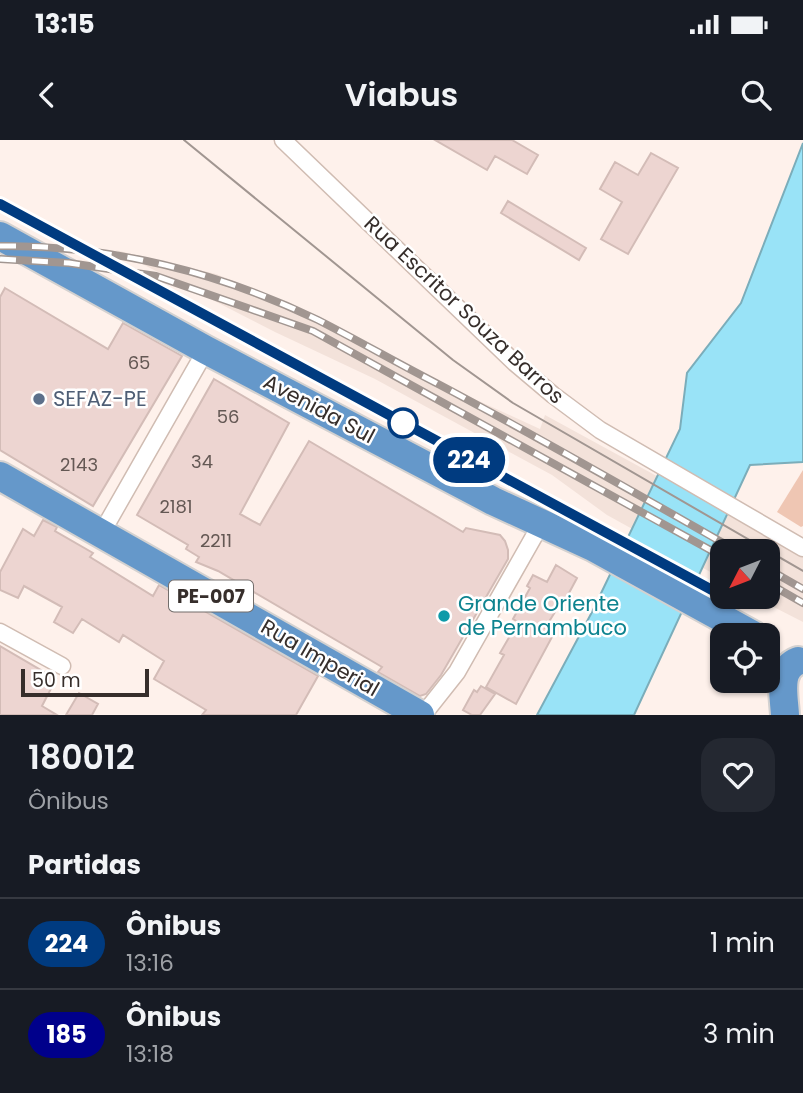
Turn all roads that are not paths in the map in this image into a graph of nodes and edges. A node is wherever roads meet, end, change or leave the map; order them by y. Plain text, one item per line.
1 (283, 140) edge
2 (0, 236) edge
3 (206, 351) junction
4 (0, 476) edge
5 (541, 524) junction
6 (101, 534) junction
7 (803, 548) edge
8 (730, 623) edge
9 (0, 632) edge
10 (780, 651) edge
11 (801, 663) edge
12 (62, 666) dead end
13 (422, 715) edge
14 (785, 715) edge

1 - 7 street, Rua Escritor Souza Barros
2 - 3 highway, Avenida Sul
3 - 5 highway, Avenida Sul
3 - 6 street
4 - 6 highway, Rua Imperial / PE-007
5 - 8 highway, Avenida Sul
5 - 13 street
6 - 13 highway, Rua Imperial / PE-007
9 - 12 street
10 - 11 highway
11 - 14 highway

